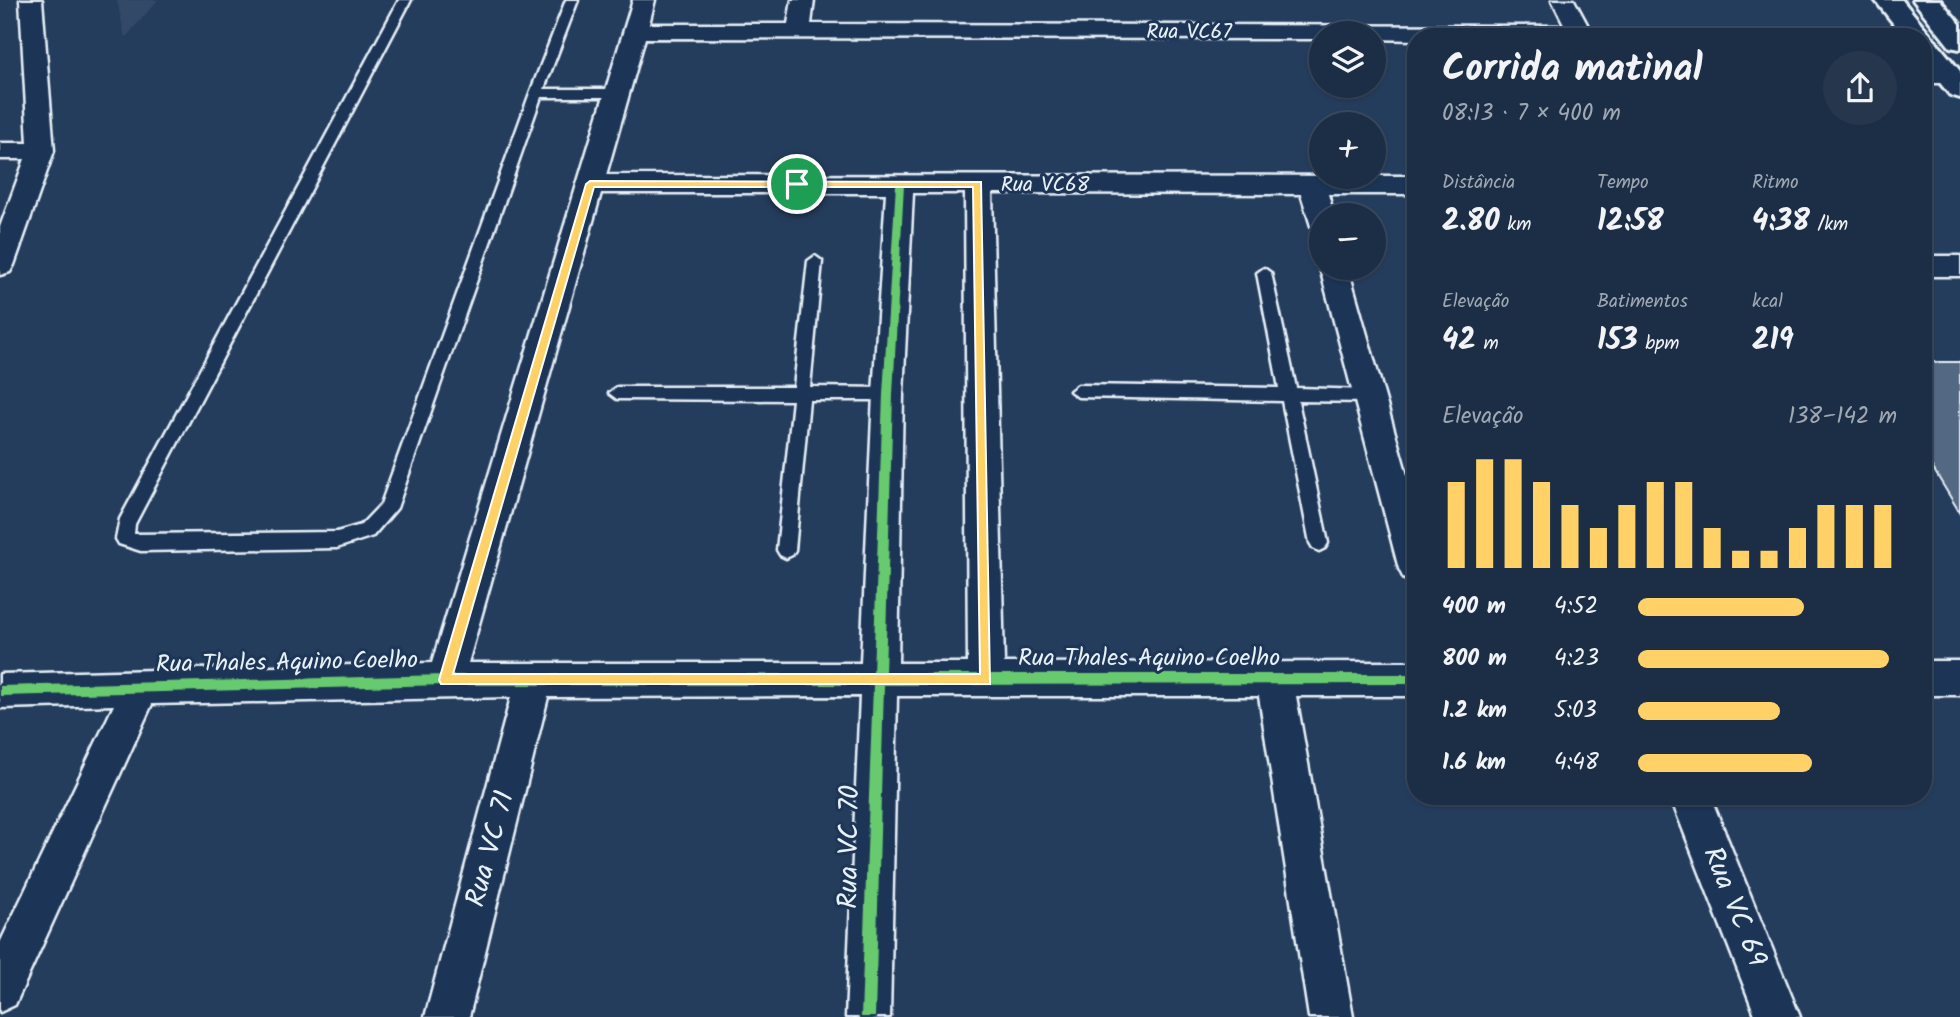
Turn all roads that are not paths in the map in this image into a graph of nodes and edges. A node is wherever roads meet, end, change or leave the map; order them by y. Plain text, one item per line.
1 (31, 0) edge
2 (405, 0) edge
3 (572, 0) edge
4 (644, 0) edge
5 (803, 0) edge
6 (1563, 0) edge
7 (1888, 0) edge
8 (1926, 0) edge
9 (1577, 28) edge
10 (1910, 28) edge
11 (635, 31) junction
12 (798, 31) junction
13 (1407, 34) edge
14 (1960, 41) edge
15 (1932, 59) edge
16 (1944, 80) edge
17 (536, 93) junction
18 (617, 93) junction
19 (0, 150) edge
20 (41, 151) junction
21 (590, 184) junction
22 (900, 184) junction
23 (978, 184) junction
24 (1309, 185) edge
25 (1386, 185) edge
26 (1407, 185) edge
27 (816, 261) dead end
28 (0, 265) edge
29 (1932, 266) edge
30 (1960, 266) edge
31 (1264, 273) dead end
32 (1337, 280) edge
33 (1079, 391) dead end
34 (617, 393) dead end
35 (802, 394) junction
36 (888, 394) junction
37 (1288, 394) junction
38 (1369, 396) junction
39 (1407, 536) edge
40 (1319, 543) dead end
41 (786, 551) dead end
42 (1932, 678) edge
43 (1960, 678) edge
44 (877, 679) junction
45 (1275, 679) junction
46 (1407, 679) edge
47 (445, 680) junction
48 (534, 680) junction
49 (986, 680) junction
50 (141, 688) junction
51 (0, 691) edge
52 (1694, 805) edge
53 (0, 990) edge
54 (447, 1017) edge
55 (868, 1017) edge
56 (1331, 1017) edge
57 (1778, 1017) edge

1 - 20 street
2 - 17 lane
3 - 17 lane
4 - 11 street
5 - 12 street
6 - 9 street
7 - 10 main road
8 - 14 main road
11 - 12 street, Rua VC67
11 - 18 street
12 - 13 street, Rua VC67
15 - 16 main road
17 - 18 lane
18 - 21 street
19 - 20 street
20 - 28 street
21 - 22 street, Rua VC68
21 - 47 street
22 - 23 street, Rua VC68
22 - 36 street, Rua VC 70
23 - 24 street, Rua VC68
23 - 49 street
25 - 26 street, Rua VC68
27 - 35 lane
29 - 30 street
31 - 37 lane
32 - 38 street
33 - 37 lane
34 - 35 lane
35 - 36 lane
35 - 41 lane
36 - 44 street, Rua VC 70
37 - 38 lane
37 - 40 lane
38 - 39 street
42 - 43 street
44 - 48 street, Rua Thales Aquino Coelho
44 - 49 street, Rua Thales Aquino Coelho
44 - 55 street, Rua VC 70
45 - 46 street, Rua Thales Aquino Coelho
45 - 49 street, Rua Thales Aquino Coelho
45 - 56 street
47 - 48 street, Rua Thales Aquino Coelho
47 - 50 street, Rua Thales Aquino Coelho
48 - 54 street, Rua VC 71
50 - 51 street, Rua Thales Aquino Coelho
50 - 53 street
52 - 57 street, Rua VC 69

